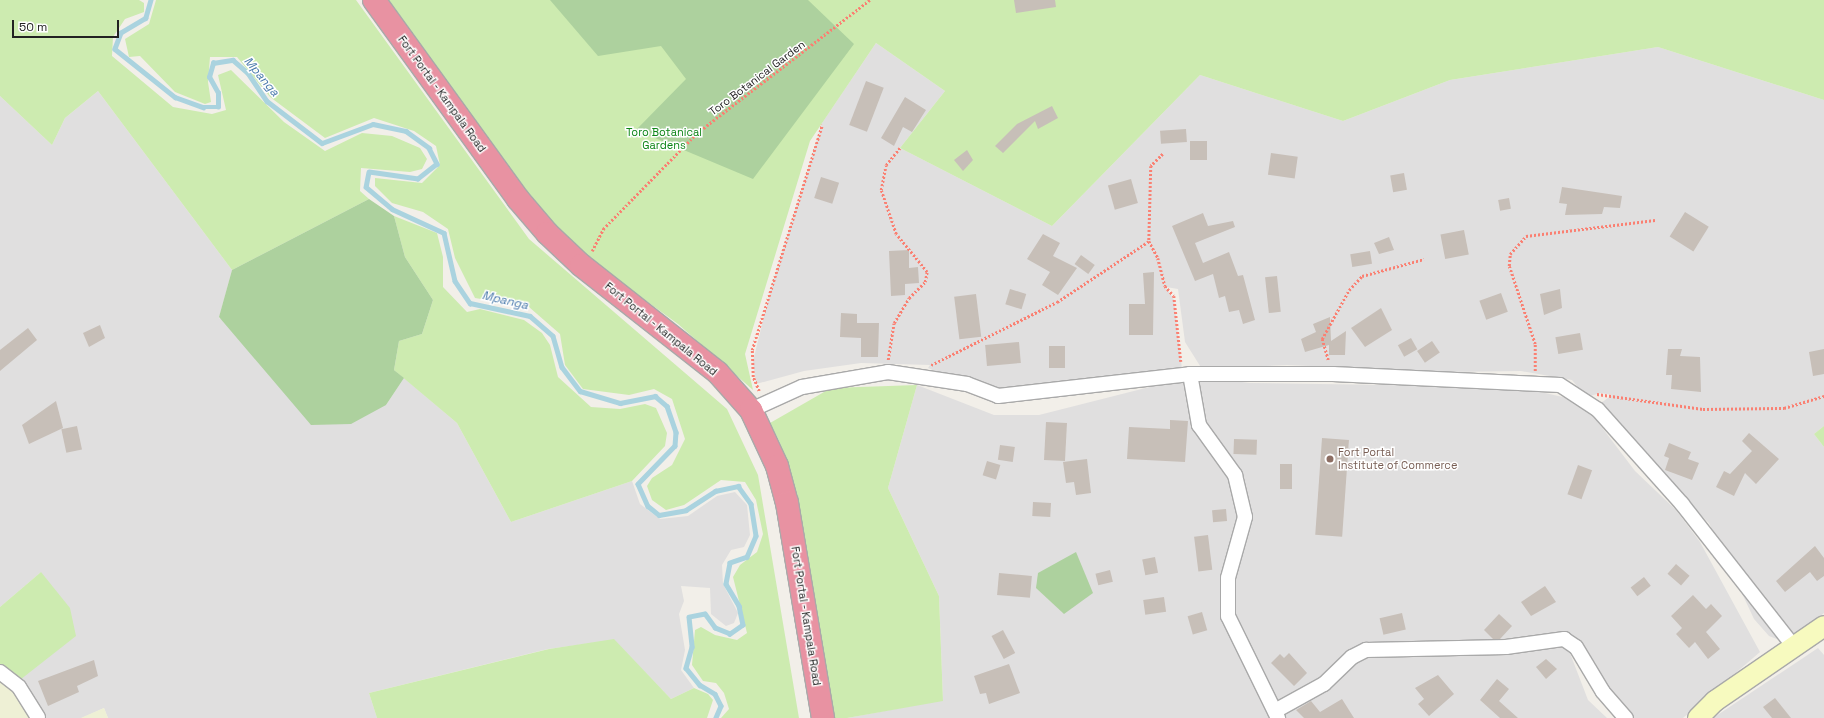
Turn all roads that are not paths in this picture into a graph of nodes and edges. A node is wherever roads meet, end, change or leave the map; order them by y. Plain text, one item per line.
1 (374, 0) edge
2 (1190, 374) junction
3 (759, 407) junction
4 (1824, 626) edge
5 (1794, 647) junction
6 (0, 672) edge
7 (1276, 715) edge
8 (38, 718) edge
9 (823, 718) edge
10 (1626, 718) edge
11 (1698, 718) edge

1 - 3 highway, Fort Portal - Kampala Road
2 - 3 street
2 - 5 street
2 - 7 street
3 - 9 highway, Fort Portal - Kampala Road
4 - 5 main road
5 - 11 main road
6 - 8 street
7 - 10 street

